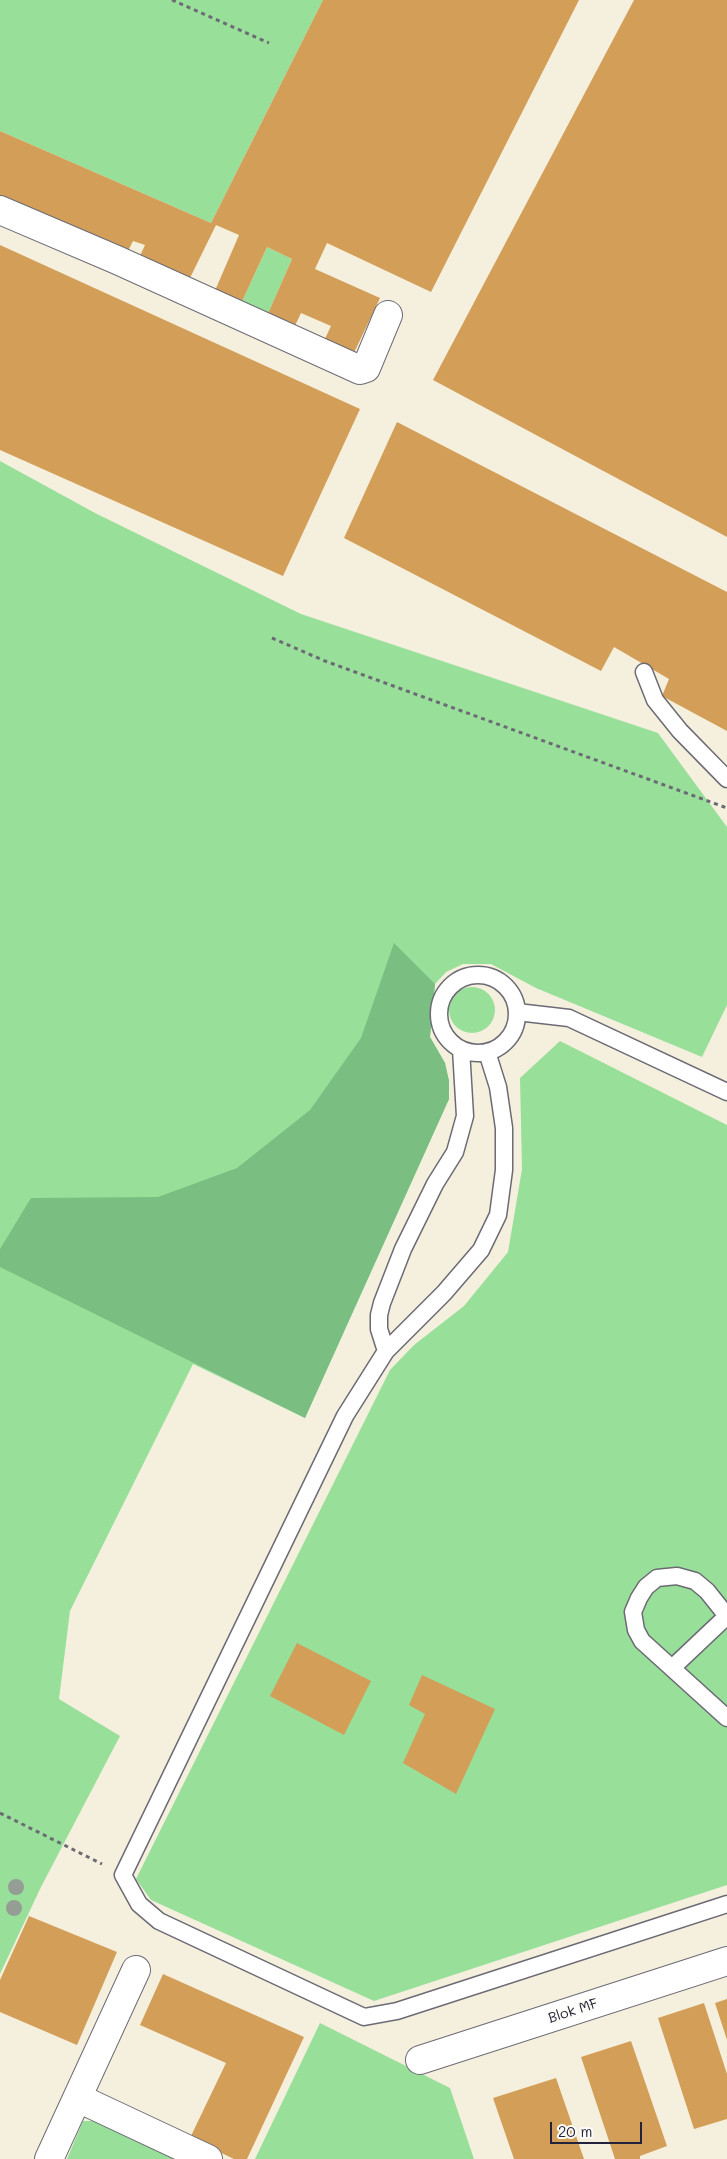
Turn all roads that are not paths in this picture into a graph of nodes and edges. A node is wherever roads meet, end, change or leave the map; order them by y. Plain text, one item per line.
1 (0, 210) edge
2 (388, 314) dead end
3 (644, 672) dead end
4 (727, 779) edge
5 (517, 1012) junction
6 (461, 1049) junction
7 (487, 1052) junction
8 (727, 1092) edge
9 (386, 1351) junction
10 (672, 1668) junction
11 (727, 1718) edge
12 (727, 1904) edge
13 (727, 1961) edge
14 (136, 1970) dead end
15 (420, 2060) dead end
16 (78, 2098) junction
17 (49, 2159) edge
18 (208, 2159) edge

1 - 2 street
3 - 4 lane
5 - 6 lane
5 - 7 lane
5 - 8 lane
6 - 7 lane
6 - 9 lane
7 - 9 lane
9 - 12 lane
10 - 10 lane
10 - 11 lane
13 - 15 street, Blok MF
14 - 16 street
16 - 17 street
16 - 18 street

